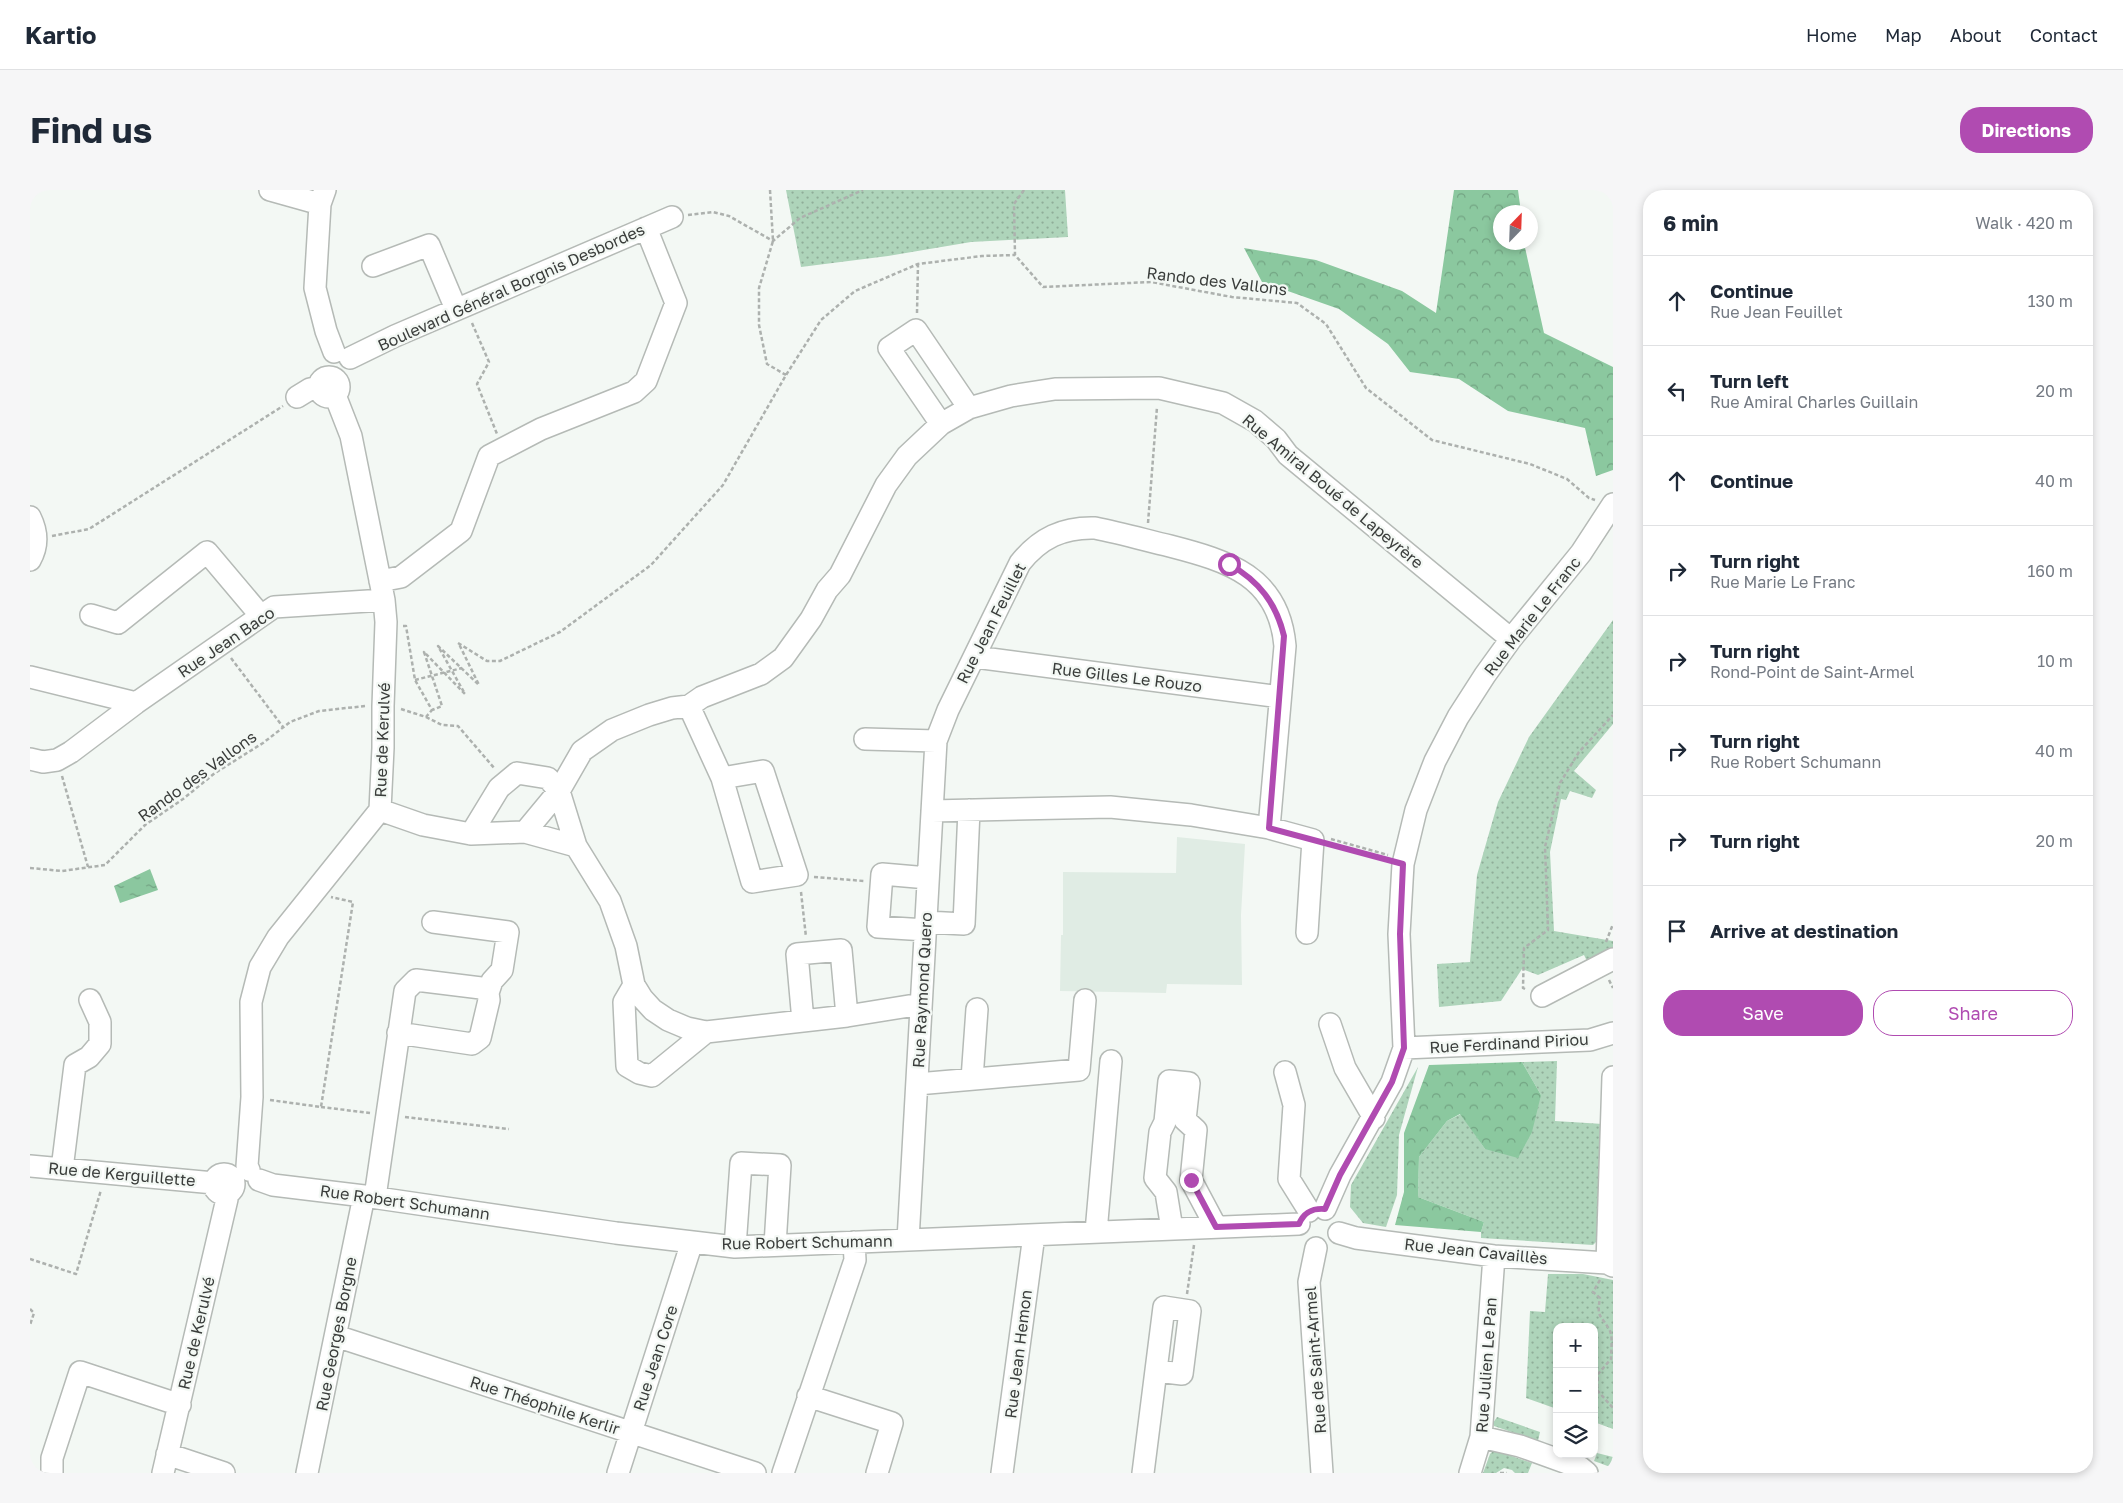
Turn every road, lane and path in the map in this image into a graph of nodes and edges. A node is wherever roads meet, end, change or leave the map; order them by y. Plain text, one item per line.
1 (270, 190) edge
2 (770, 190) edge
3 (863, 190) edge
4 (1024, 190) edge
5 (323, 197) edge
6 (672, 217) joint
7 (646, 228) junction
8 (773, 241) junction
9 (1015, 256) junction
10 (918, 264) junction
11 (373, 266) dead end
12 (460, 308) junction
13 (916, 330) junction
14 (341, 359) junction
15 (786, 376) junction
16 (329, 388) junction
17 (1159, 388) junction
18 (297, 397) joint
19 (969, 408) junction
20 (941, 424) junction
21 (503, 449) junction
22 (1612, 505) edge
23 (30, 518) edge
24 (1606, 532) edge
25 (36, 539) junction
26 (1146, 540) junction
27 (30, 560) edge
28 (382, 591) junction
29 (91, 615) dead end
30 (261, 616) junction
31 (386, 622) junction
32 (1510, 638) junction
33 (221, 644) junction
34 (974, 657) junction
35 (462, 668) junction
36 (453, 671) junction
37 (444, 673) junction
38 (432, 676) junction
39 (30, 677) edge
40 (415, 680) junction
41 (1280, 697) junction
42 (136, 703) junction
43 (383, 706) junction
44 (689, 706) junction
45 (432, 710) junction
46 (1613, 715) edge
47 (426, 717) junction
48 (283, 727) junction
49 (865, 739) dead end
50 (936, 741) junction
51 (30, 760) edge
52 (57, 760) junction
53 (722, 778) junction
54 (506, 782) junction
55 (559, 791) junction
56 (380, 810) junction
57 (932, 810) junction
58 (969, 810) junction
59 (1269, 828) junction
60 (525, 832) junction
61 (471, 834) junction
62 (1313, 840) junction
63 (576, 846) junction
64 (1404, 861) junction
65 (88, 867) junction
66 (30, 868) edge
67 (797, 875) junction
68 (928, 878) junction
69 (881, 882) junction
70 (313, 894) junction
71 (434, 922) dead end
72 (1613, 924) edge
73 (926, 926) junction
74 (1307, 933) dead end
75 (1610, 951) edge
76 (808, 953) junction
77 (634, 985) junction
78 (488, 993) junction
79 (1542, 996) joint
80 (90, 1000) dead end
81 (1086, 1000) dead end
82 (921, 1004) junction
83 (977, 1009) dead end
84 (847, 1016) junction
85 (803, 1021) junction
86 (1330, 1024) dead end
87 (706, 1032) junction
88 (398, 1033) junction
89 (1611, 1039) edge
90 (1404, 1048) junction
91 (1112, 1062) dead end
92 (1285, 1072) dead end
93 (1613, 1077) edge
94 (972, 1079) junction
95 (917, 1084) junction
96 (252, 1097) junction
97 (321, 1107) junction
98 (388, 1115) junction
99 (1374, 1118) junction
100 (509, 1129) dead end
101 (30, 1166) edge
102 (62, 1169) junction
103 (107, 1173) junction
104 (237, 1181) junction
105 (370, 1196) junction
106 (1311, 1215) junction
107 (1216, 1227) junction
108 (1194, 1228) junction
109 (1172, 1229) junction
110 (1096, 1232) junction
111 (1339, 1232) junction
112 (1034, 1235) junction
113 (908, 1240) junction
114 (692, 1242) junction
115 (854, 1242) junction
116 (775, 1245) junction
117 (736, 1247) junction
118 (1316, 1248) junction
119 (1494, 1256) junction
120 (30, 1259) edge
121 (1610, 1265) edge
122 (1593, 1292) dead end
123 (30, 1308) edge
124 (1184, 1310) joint
125 (30, 1324) edge
126 (336, 1336) junction
127 (808, 1396) junction
128 (180, 1405) junction
129 (1613, 1408) edge
130 (631, 1433) junction
131 (1482, 1437) junction
132 (165, 1464) edge
133 (52, 1473) edge
134 (224, 1473) edge
135 (307, 1473) edge
136 (618, 1473) edge
137 (755, 1473) edge
138 (783, 1473) edge
139 (877, 1473) edge
140 (1002, 1473) edge
141 (1143, 1473) edge
142 (1322, 1473) edge
143 (1470, 1473) edge
144 (1500, 1473) edge
145 (1506, 1473) edge
146 (1587, 1473) edge

1 - 5 street
2 - 8 path
3 - 8 path
4 - 9 path
5 - 14 street
6 - 7 street, Boulevard Général Borgnis Desbordes
6 - 8 path
7 - 12 street, Boulevard Général Borgnis Desbordes
7 - 21 street, Rue Jean Baco
8 - 15 path
9 - 10 path
9 - 22 path, Rando des Vallons
10 - 13 path
10 - 15 path
11 - 12 street
12 - 14 street, Boulevard Général Borgnis Desbordes
12 - 21 path
13 - 19 street
13 - 20 street
14 - 16 street
15 - 35 path
16 - 18 street
16 - 28 street, Rue de Kerulvé
17 - 19 street, Rue Amiral Boué de Lapeyrère
17 - 26 path
17 - 32 street, Rue Amiral Boué de Lapeyrère
18 - 25 path
19 - 20 street, Rue Amiral Boué de Lapeyrère
20 - 44 street, Rue Amiral Boué de Lapeyrère
21 - 28 street, Rue Jean Baco
22 - 24 street, Rue Marie Le Franc
23 - 25 street
24 - 32 street, Rue Marie Le Franc
25 - 27 street
26 - 34 street, Rue Jean Feuillet
26 - 41 street, Rue Jean Feuillet
28 - 30 street, Rue Jean Baco
28 - 31 street, Rue de Kerulvé
29 - 30 street
30 - 33 street, Rue Jean Baco
31 - 40 path
31 - 43 street, Rue de Kerulvé
32 - 64 street, Rue Marie Le Franc
33 - 42 street, Rue Jean Baco
33 - 48 path
34 - 41 street, Rue Gilles Le Rouzo
34 - 50 street, Rue Jean Feuillet
35 - 36 path
35 - 36 path
36 - 37 path
36 - 37 path
37 - 38 path
37 - 38 path
38 - 40 path
38 - 45 path
39 - 42 street
40 - 45 path
41 - 59 street, Rue Jean Feuillet
42 - 52 street, Rue Jean Baco
43 - 47 path, Rando des Vallons
43 - 48 path, Rando des Vallons
43 - 56 street, Rue de Kerulvé
44 - 53 street
44 - 55 street, Rue Amiral Boué de Lapeyrère
45 - 47 path
46 - 79 path
47 - 54 path, Rando des Vallons
48 - 65 path, Rando des Vallons
49 - 50 street
50 - 57 street, Rue Raymond Quero
51 - 52 street
52 - 65 path
53 - 67 street
53 - 67 street
54 - 55 street
54 - 61 street
55 - 60 street, Rue Amiral Boué de Lapeyrère
55 - 63 street
56 - 61 street
56 - 70 street, Rue de Kerulvé
57 - 58 street
57 - 68 street, Rue Raymond Quero
58 - 59 street
58 - 73 street
59 - 62 street
60 - 61 street
60 - 63 street
62 - 64 path
62 - 64 path
62 - 74 street
63 - 77 street
64 - 90 street, Rue Marie Le Franc
65 - 66 path, Rando des Vallons
67 - 69 path
67 - 76 path
68 - 69 street
68 - 73 street, Rue Raymond Quero
69 - 73 street
70 - 96 street, Rue de Kerulvé
70 - 97 path
71 - 78 street
72 - 75 path
73 - 82 street, Rue Raymond Quero
75 - 79 street
76 - 84 street
76 - 85 street
77 - 87 street
77 - 87 street
78 - 88 street
78 - 88 street, Rue Georges Borgne
80 - 102 street
81 - 94 street
82 - 84 street
82 - 95 street, Rue Raymond Quero
83 - 94 street
84 - 85 street
85 - 87 street
86 - 99 street
88 - 98 street, Rue Georges Borgne
89 - 90 street, Rue Ferdinand Piriou
90 - 99 street, Rue Marie Le Franc
91 - 110 street
92 - 106 street
93 - 121 street
94 - 95 street
95 - 113 street, Rue Raymond Quero
96 - 97 path
96 - 104 street, Rue de Kerulvé
97 - 98 path
98 - 100 path
98 - 105 street, Rue Georges Borgne
99 - 106 street, Rue Marie Le Franc
101 - 102 street, Rue de Kerguillette
102 - 103 street, Rue de Kerguillette
103 - 104 street, Rue de Kerguillette
103 - 120 path
104 - 105 street, Rue Robert Schumann
104 - 128 street, Rue de Kerulvé
105 - 114 street, Rue Robert Schumann
105 - 126 street, Rue Georges Borgne
106 - 107 street, Rue Robert Schumann
106 - 111 street
106 - 118 street
107 - 108 street, Rue Robert Schumann
107 - 109 street
108 - 109 street, Rue Robert Schumann
108 - 124 path
109 - 110 street, Rue Robert Schumann
110 - 112 street, Rue Robert Schumann
111 - 118 street
111 - 119 street, Rue Jean Cavaillès
112 - 113 street, Rue Robert Schumann
112 - 140 street, Rue Jean Hemon
113 - 115 street, Rue Robert Schumann
114 - 117 street, Rue Robert Schumann
114 - 130 street, Rue Jean Core
115 - 116 street, Rue Robert Schumann
115 - 127 street
116 - 117 street, Rue Robert Schumann
116 - 117 street
118 - 142 street, Rue de Saint-Armel
119 - 121 street, Rue Jean Cavaillès
119 - 131 street, Rue Julien Le Pan
122 - 129 path
123 - 125 path
124 - 141 street
126 - 130 street, Rue Théophile Kerlir
126 - 135 street, Rue Georges Borgne
127 - 138 street
127 - 139 street
128 - 132 street, Rue de Kerulvé
128 - 133 street
130 - 136 street, Rue Jean Core
130 - 137 street, Rue Théophile Kerlir
131 - 143 street, Rue Julien Le Pan
131 - 146 street
132 - 134 street
144 - 145 path

